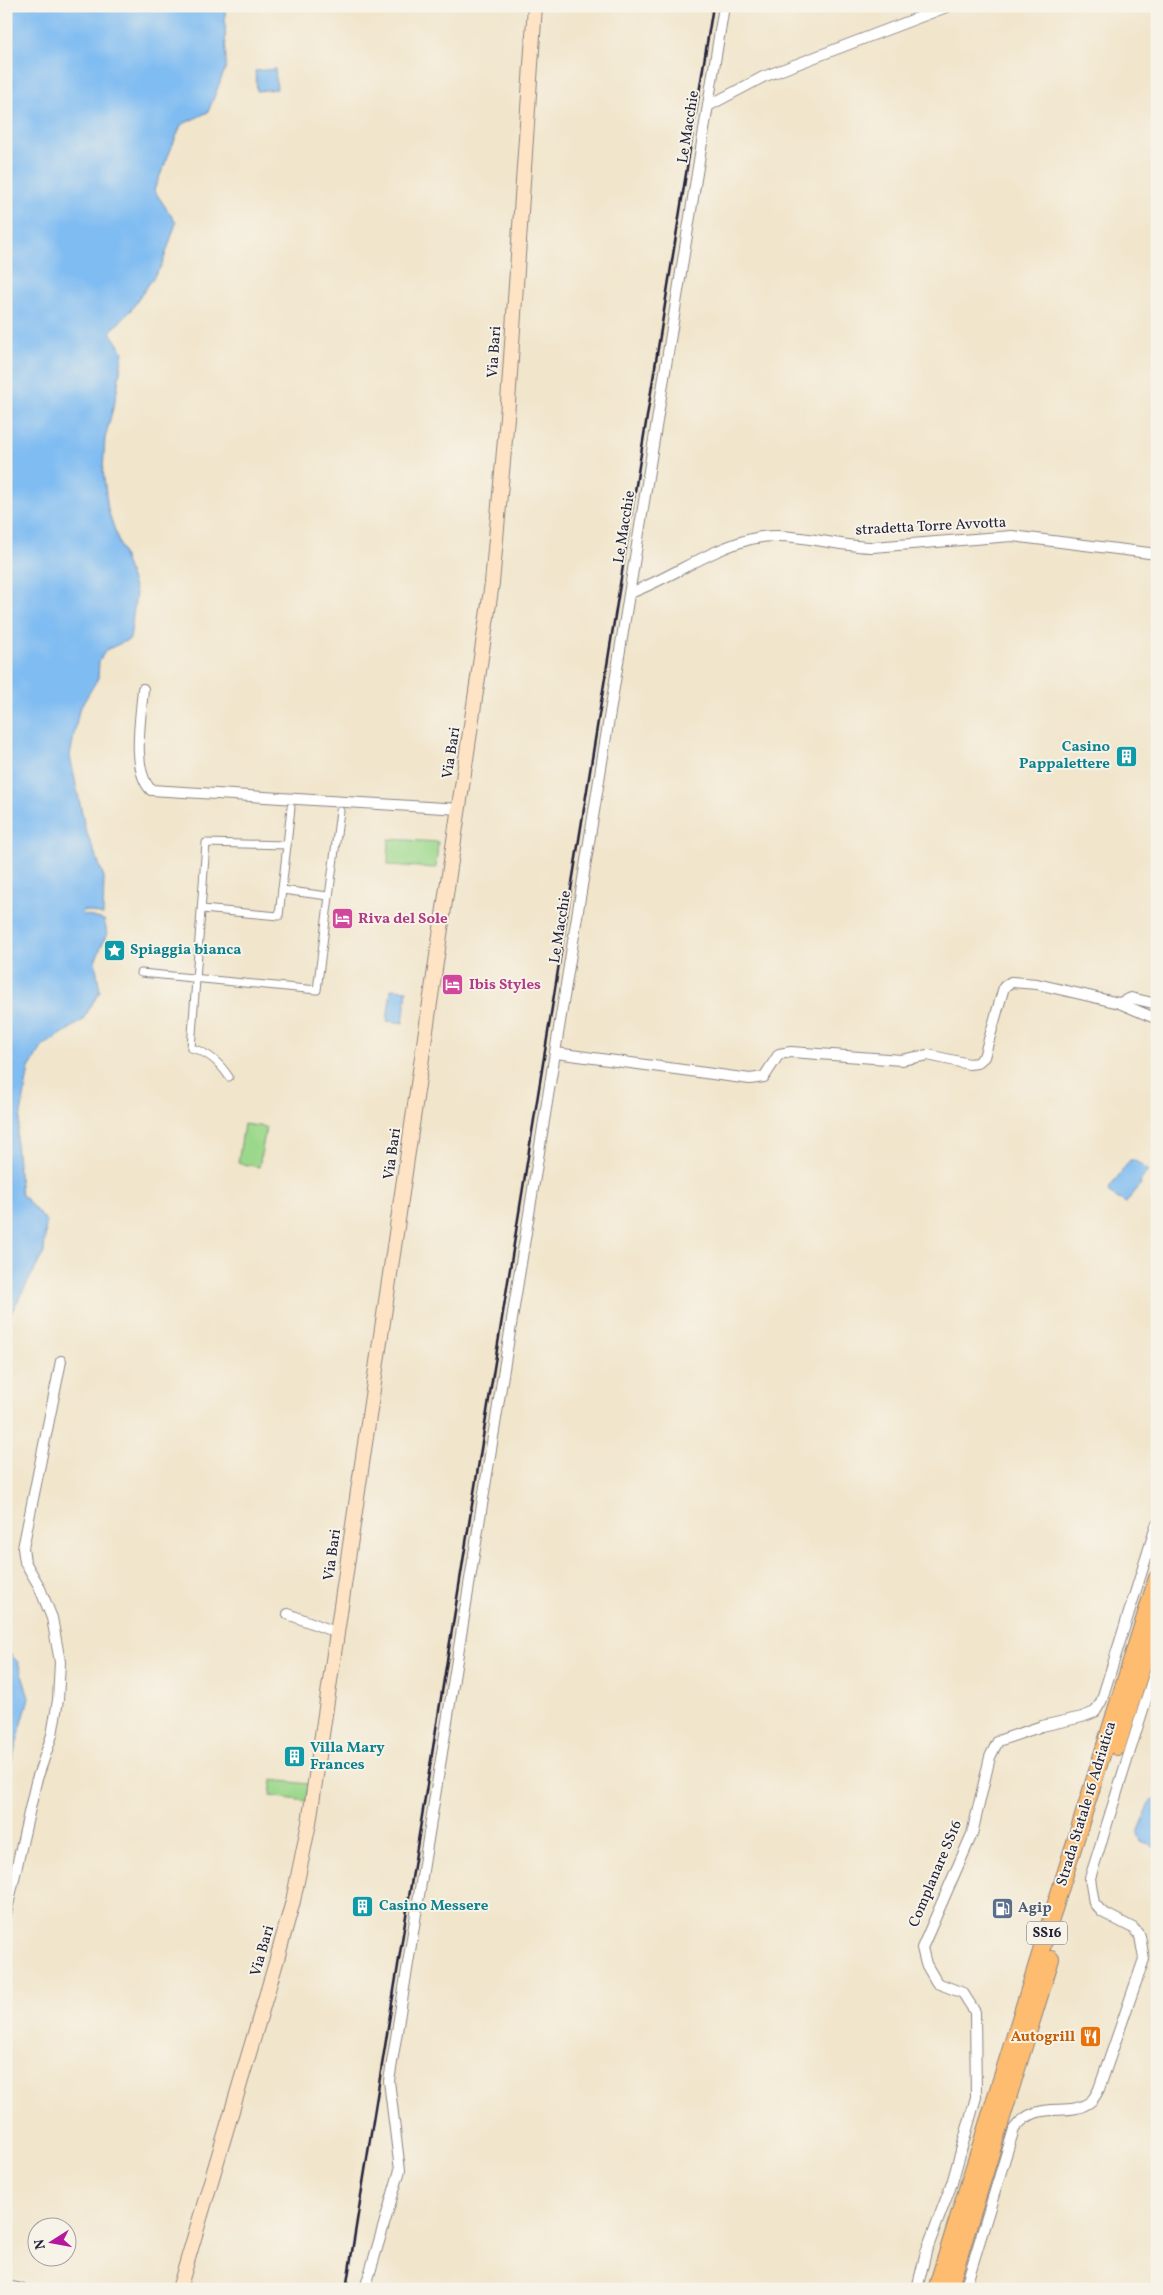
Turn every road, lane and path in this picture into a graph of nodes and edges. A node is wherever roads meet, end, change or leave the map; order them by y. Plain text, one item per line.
1 (535, 6) edge
2 (724, 6) edge
3 (948, 6) edge
4 (708, 106) junction
5 (1157, 554) edge
6 (630, 593) junction
7 (144, 689) dead end
8 (291, 807) dead end
9 (460, 809) junction
10 (340, 811) dead end
11 (287, 845) junction
12 (282, 890) junction
13 (328, 896) junction
14 (202, 909) junction
15 (141, 972) dead end
16 (197, 979) junction
17 (1119, 1003) junction
18 (1157, 1004) edge
19 (1157, 1019) edge
20 (556, 1053) junction
21 (229, 1077) dead end
22 (61, 1361) dead end
23 (1157, 1523) edge
24 (1157, 1578) edge
25 (288, 1614) dead end
26 (1157, 1618) edge
27 (338, 1634) junction
28 (1157, 1665) edge
29 (6, 1914) edge
30 (6, 2286) edge
31 (21, 2289) edge
32 (179, 2289) edge
33 (365, 2289) edge
34 (917, 2289) edge
35 (936, 2289) edge
36 (948, 2289) edge
37 (965, 2289) edge

1 - 9 main road, Via Bari
2 - 4 street, Le Macchie
3 - 4 street
4 - 6 street, Le Macchie
5 - 6 street, stradetta Torre Avvotta
6 - 20 street, Le Macchie
7 - 9 street
8 - 11 street
9 - 27 main road, Via Bari
10 - 13 street
11 - 12 street
11 - 14 street
12 - 13 street
12 - 14 street
13 - 16 street
14 - 16 street
15 - 16 street
16 - 21 street
17 - 18 street
17 - 19 street
17 - 20 street
20 - 33 street, Le Macchie
22 - 29 street
23 - 34 street, Complanare SS16
24 - 35 highway, Strada Statale 16 Adriatica / SS16
25 - 27 street
26 - 36 highway, Strada Statale 16 Adriatica / SS16
27 - 32 main road, Via Bari
28 - 37 street
30 - 31 street

